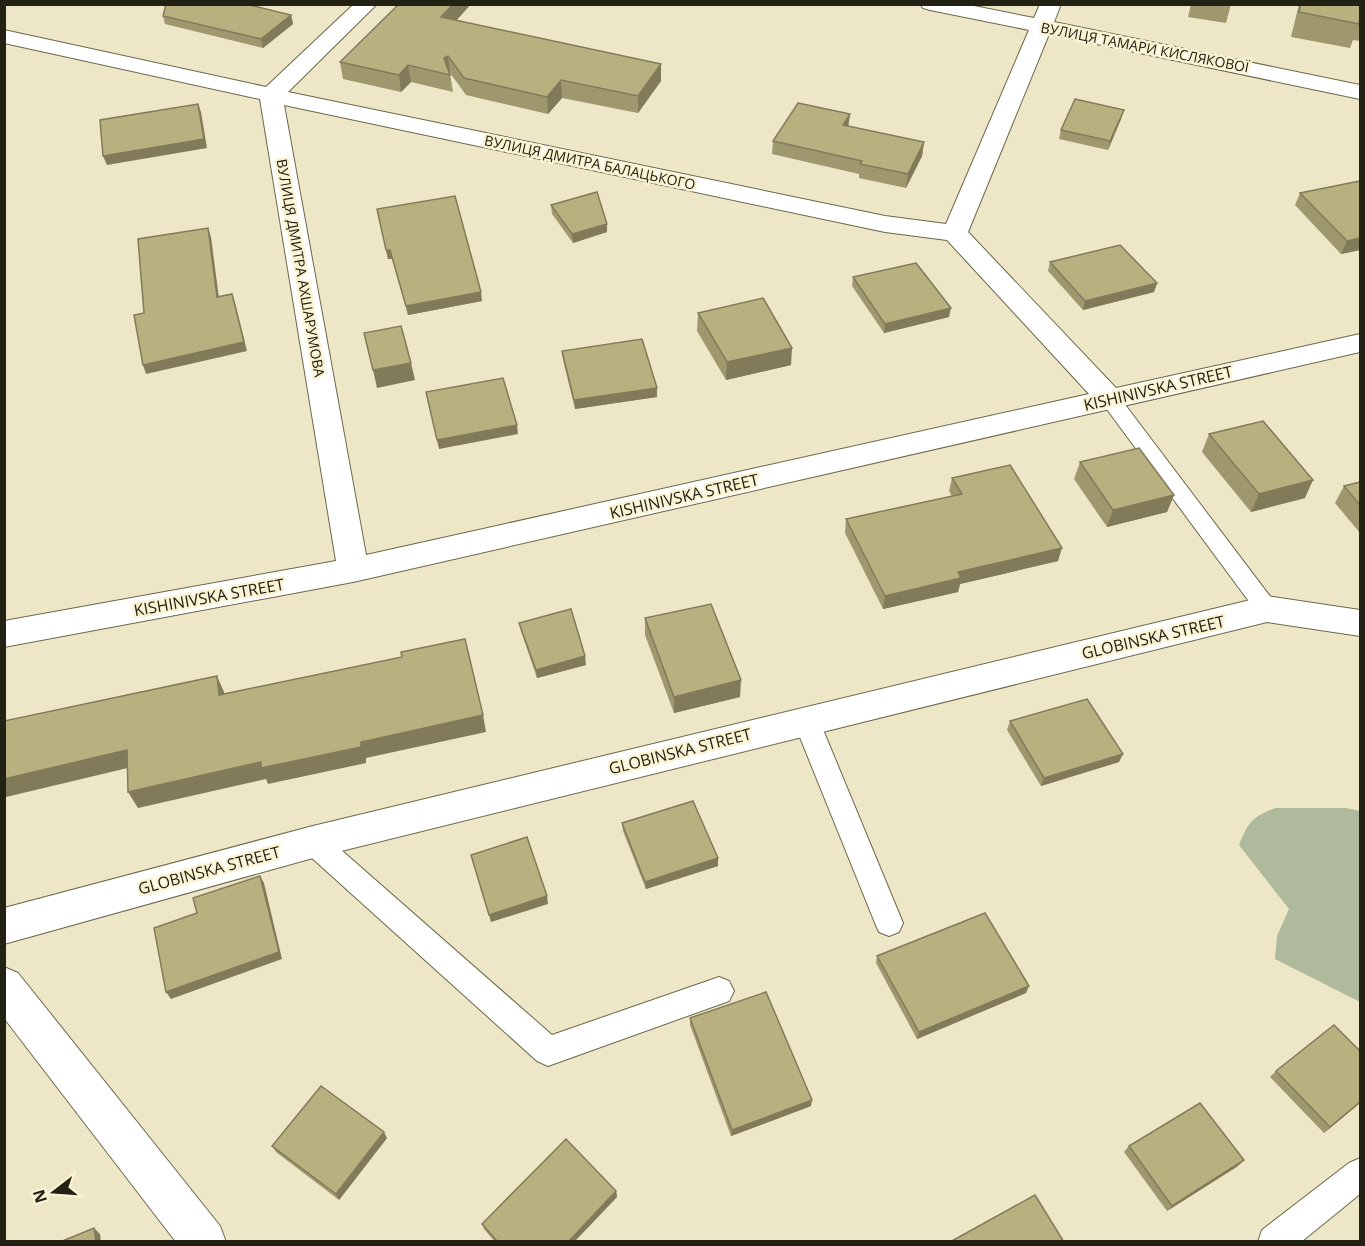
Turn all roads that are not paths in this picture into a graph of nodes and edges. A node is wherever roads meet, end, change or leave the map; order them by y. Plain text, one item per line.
1 (367, 4) edge
2 (930, 4) edge
3 (1051, 4) edge
4 (1040, 26) junction
5 (4, 36) edge
6 (1360, 92) edge
7 (271, 94) junction
8 (955, 233) junction
9 (1360, 343) edge
10 (1110, 399) junction
11 (353, 570) junction
12 (1268, 609) junction
13 (1360, 623) edge
14 (4, 634) edge
15 (806, 720) junction
16 (314, 842) junction
17 (889, 922) dead end
18 (4, 926) edge
19 (4, 986) edge
20 (719, 991) dead end
21 (1360, 1174) edge
22 (204, 1242) edge
23 (1274, 1242) edge

1 - 7 street
2 - 4 street, ВУЛИЦЯ ТАМАРИ КИСЛЯКОВОЇ
3 - 4 street
4 - 6 street, ВУЛИЦЯ ТАМАРИ КИСЛЯКОВОЇ
4 - 8 street
5 - 7 street, ВУЛИЦЯ ДМИТРА БАЛАЦЬКОГО
7 - 8 street, ВУЛИЦЯ ДМИТРА БАЛАЦЬКОГО
7 - 11 street, ВУЛИЦЯ ДМИТРА АХШАРУМОВА
8 - 10 street
9 - 10 street, KISHINIVSKA STREET
10 - 11 street, KISHINIVSKA STREET
10 - 12 lane
11 - 14 street, KISHINIVSKA STREET
12 - 13 street, GLOBINSKA STREET
12 - 15 street, GLOBINSKA STREET
15 - 16 street, GLOBINSKA STREET
15 - 17 lane
16 - 18 street, GLOBINSKA STREET
16 - 20 lane
19 - 22 street
21 - 23 lane

